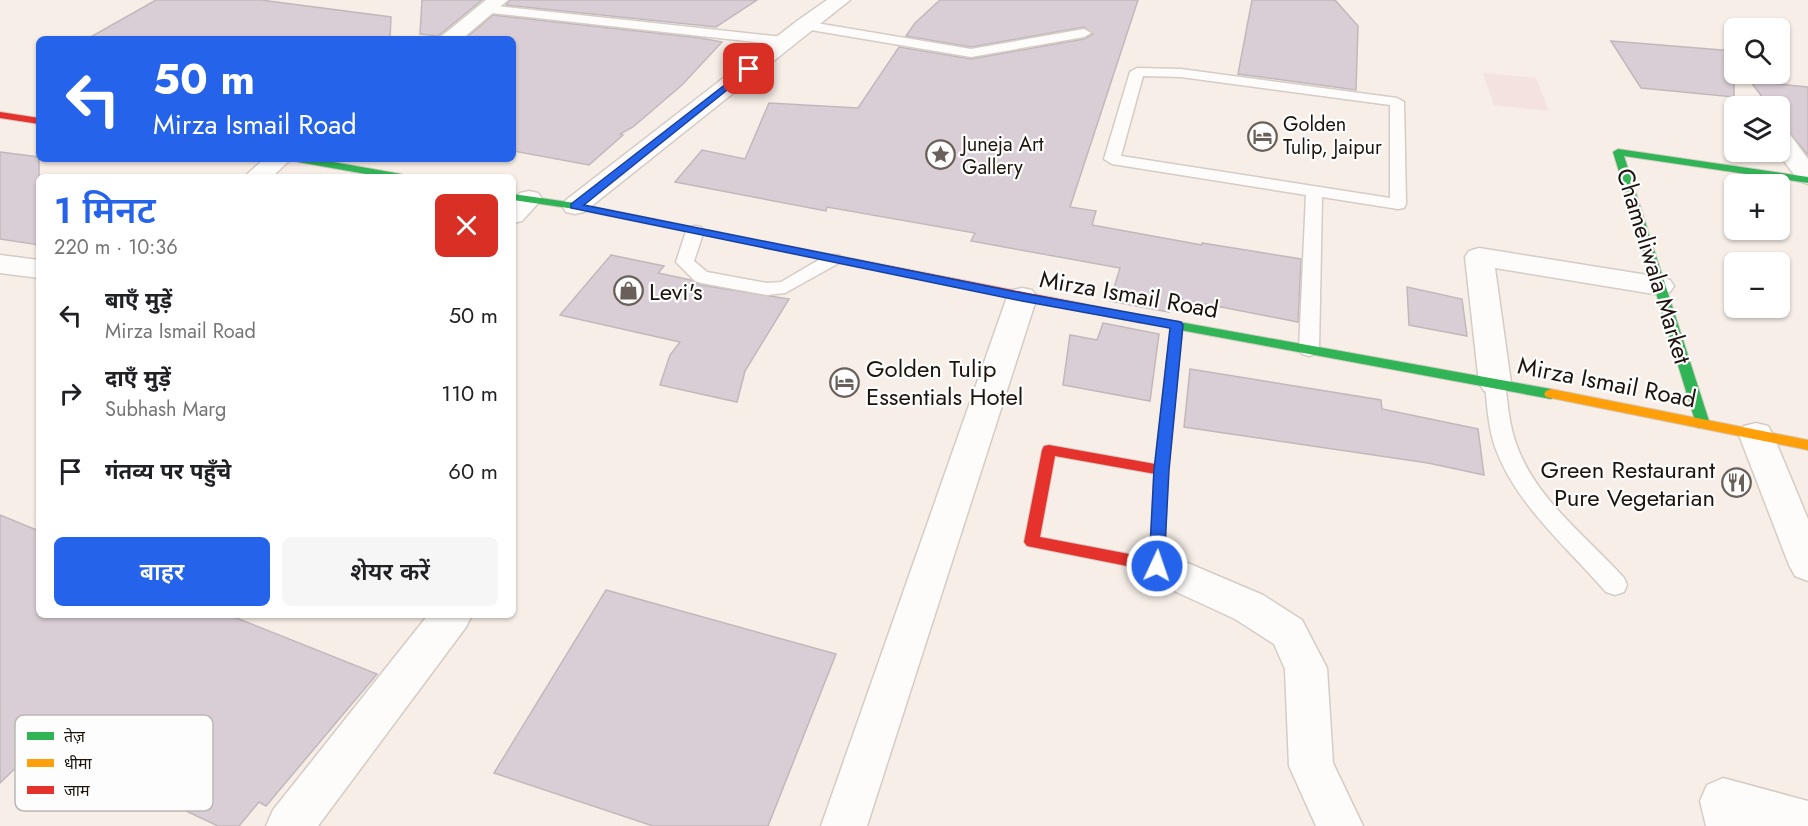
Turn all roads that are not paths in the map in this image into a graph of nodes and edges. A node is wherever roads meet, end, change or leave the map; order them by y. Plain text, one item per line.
1 (840, 0) edge
2 (492, 4) edge
3 (804, 25) junction
4 (1084, 33) dead end
5 (452, 36) edge
6 (783, 41) junction
7 (0, 115) edge
8 (36, 121) edge
9 (1790, 153) edge
10 (275, 162) edge
11 (315, 162) edge
12 (261, 174) edge
13 (384, 174) edge
14 (1808, 178) edge
15 (1314, 191) junction
16 (518, 204) edge
17 (575, 206) junction
18 (695, 231) junction
19 (833, 259) junction
20 (0, 264) edge
21 (36, 269) edge
22 (1660, 286) junction
23 (1022, 297) junction
24 (1177, 325) junction
25 (1309, 349) junction
26 (1495, 383) junction
27 (1703, 424) junction
28 (1756, 435) junction
29 (1808, 445) edge
30 (1161, 470) junction
31 (1808, 565) edge
32 (1157, 566) junction
33 (1615, 585) dead end
34 (450, 618) edge
35 (1808, 824) edge
36 (289, 826) edge
37 (844, 826) edge
38 (1340, 826) edge
39 (1729, 826) edge

1 - 3 street
2 - 5 street
2 - 6 lane
3 - 4 lane
3 - 6 street
6 - 17 street
7 - 8 main road
9 - 14 street, Chameliwala Market
10 - 12 street
11 - 13 main road
14 - 22 main road, Chameliwala Market
15 - 15 lane
15 - 25 lane
16 - 17 main road, Mirza Ismail Road
17 - 18 main road, Mirza Ismail Road
18 - 19 main road, Mirza Ismail Road
18 - 19 lane
19 - 23 main road, Mirza Ismail Road
20 - 21 street
22 - 26 street
22 - 27 main road, Chameliwala Market
23 - 24 main road, Mirza Ismail Road
23 - 37 street
24 - 25 main road, Mirza Ismail Road
24 - 30 main road
25 - 26 main road, Mirza Ismail Road
26 - 27 main road, Mirza Ismail Road
26 - 33 lane
27 - 28 main road, Mirza Ismail Road
28 - 29 main road, Mirza Ismail Road
28 - 31 street
30 - 32 main road
30 - 32 main road
32 - 38 street
34 - 36 street
35 - 39 street

